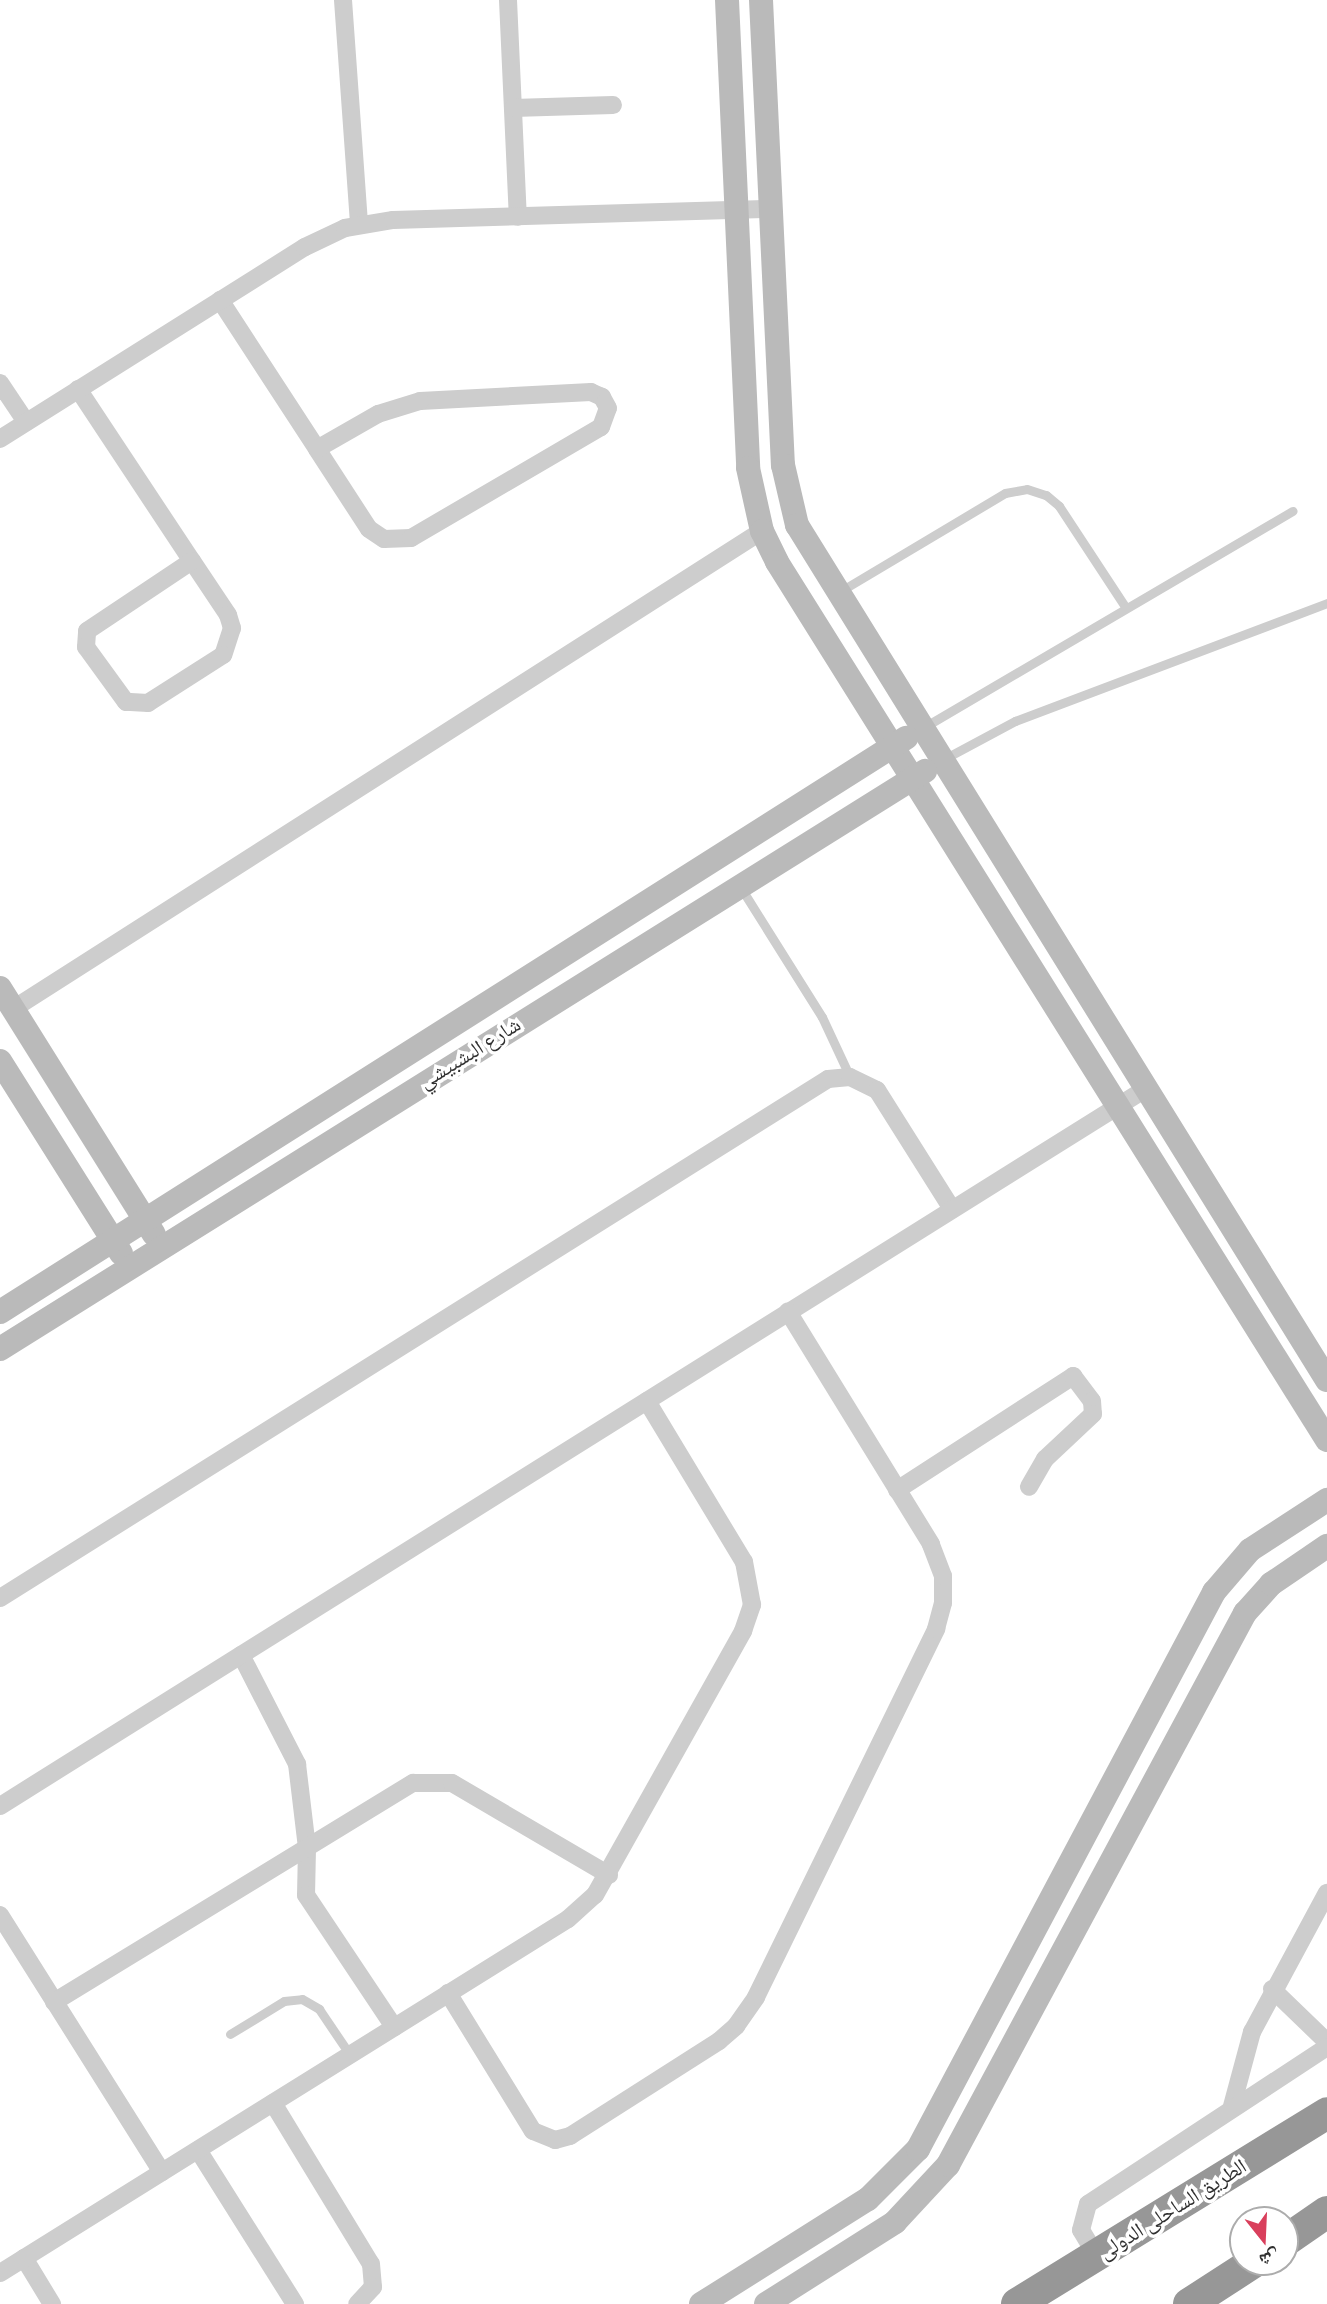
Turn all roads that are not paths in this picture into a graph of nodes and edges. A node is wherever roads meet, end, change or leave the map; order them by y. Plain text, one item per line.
1 (343, 0) edge
2 (508, 0) edge
3 (727, 0) edge
4 (761, 0) edge
5 (613, 105) dead end
6 (513, 108) junction
7 (771, 209) junction
8 (737, 210) junction
9 (518, 217) junction
10 (359, 224) junction
11 (220, 300) junction
12 (0, 383) edge
13 (78, 390) junction
14 (26, 422) junction
15 (0, 439) edge
16 (317, 449) junction
17 (1293, 511) dead end
18 (762, 531) junction
19 (192, 561) junction
20 (838, 593) junction
21 (1327, 603) edge
22 (1126, 608) junction
23 (922, 728) junction
24 (893, 747) junction
25 (942, 761) junction
26 (913, 778) junction
27 (722, 855) junction
28 (740, 885) junction
29 (7, 999) edge
30 (0, 1061) edge
31 (850, 1077) junction
32 (1147, 1088) junction
33 (1119, 1105) junction
34 (952, 1209) junction
35 (146, 1220) junction
36 (113, 1241) junction
37 (162, 1246) junction
38 (130, 1267) junction
39 (0, 1312) edge
40 (789, 1312) junction
41 (0, 1349) edge
42 (1327, 1380) edge
43 (647, 1401) junction
44 (1327, 1440) edge
45 (1029, 1487) dead end
46 (897, 1490) junction
47 (1327, 1500) edge
48 (1327, 1546) edge
49 (0, 1598) edge
50 (241, 1655) junction
51 (0, 1806) edge
52 (307, 1848) junction
53 (609, 1875) junction
54 (1327, 1894) edge
55 (0, 1915) edge
56 (1272, 1989) junction
57 (448, 1993) junction
58 (54, 2002) junction
59 (394, 2027) junction
60 (230, 2034) dead end
61 (1327, 2045) edge
62 (350, 2055) junction
63 (274, 2103) junction
64 (1232, 2106) junction
65 (1327, 2113) edge
66 (198, 2150) junction
67 (162, 2172) junction
68 (1327, 2212) edge
69 (1299, 2231) edge
70 (1096, 2255) junction
71 (24, 2258) junction
72 (0, 2273) edge
73 (1232, 2276) edge
74 (52, 2304) edge
75 (295, 2304) edge
76 (357, 2304) edge
77 (702, 2304) edge
78 (766, 2304) edge
79 (1017, 2304) edge
80 (1189, 2304) edge

1 - 10 street
2 - 6 street
3 - 8 street
4 - 7 street
5 - 6 street
6 - 9 street
7 - 8 street
7 - 20 street
8 - 9 street
8 - 18 street
9 - 10 street
10 - 11 street
11 - 13 street
11 - 16 street
12 - 14 street
13 - 14 street
13 - 19 street
14 - 15 street
16 - 16 street
17 - 22 lane
18 - 24 street
18 - 29 street
19 - 19 street
20 - 22 lane
20 - 23 street
21 - 25 lane
22 - 23 lane
23 - 24 street, شارع البشبيشي
23 - 25 street
24 - 26 street
24 - 27 street, شارع البشبيشي
25 - 26 street, شارع البشبيشي
25 - 32 street
26 - 28 street, شارع البشبيشي
26 - 33 street
27 - 28 street
27 - 35 street, شارع البشبيشي
28 - 31 lane
28 - 37 street, شارع البشبيشي
29 - 35 street
30 - 36 street
31 - 34 street
31 - 49 street
32 - 33 street
32 - 42 street
33 - 34 street
33 - 44 street
34 - 40 street
35 - 36 street, شارع البشبيشي
35 - 37 street
36 - 38 street
36 - 39 street, شارع البشبيشي
37 - 38 street, شارع البشبيشي
38 - 41 street, شارع البشبيشي
40 - 43 street
40 - 46 street
43 - 50 street
43 - 53 street
45 - 46 street
46 - 57 street
47 - 77 street
48 - 78 street
50 - 51 street
50 - 52 street
52 - 53 street
52 - 58 street
52 - 59 street
53 - 57 street
54 - 56 street
55 - 58 street
56 - 61 street
56 - 64 street
57 - 59 street
58 - 67 street
59 - 62 street
60 - 62 lane
61 - 64 street
62 - 63 street
63 - 66 street
63 - 76 street
64 - 70 street
65 - 70 highway, الطريق الساحلى الدولى
66 - 67 street
66 - 75 street
67 - 71 street
68 - 69 highway
70 - 79 highway, الطريق الساحلى الدولى
71 - 72 street
71 - 74 street
73 - 80 highway

